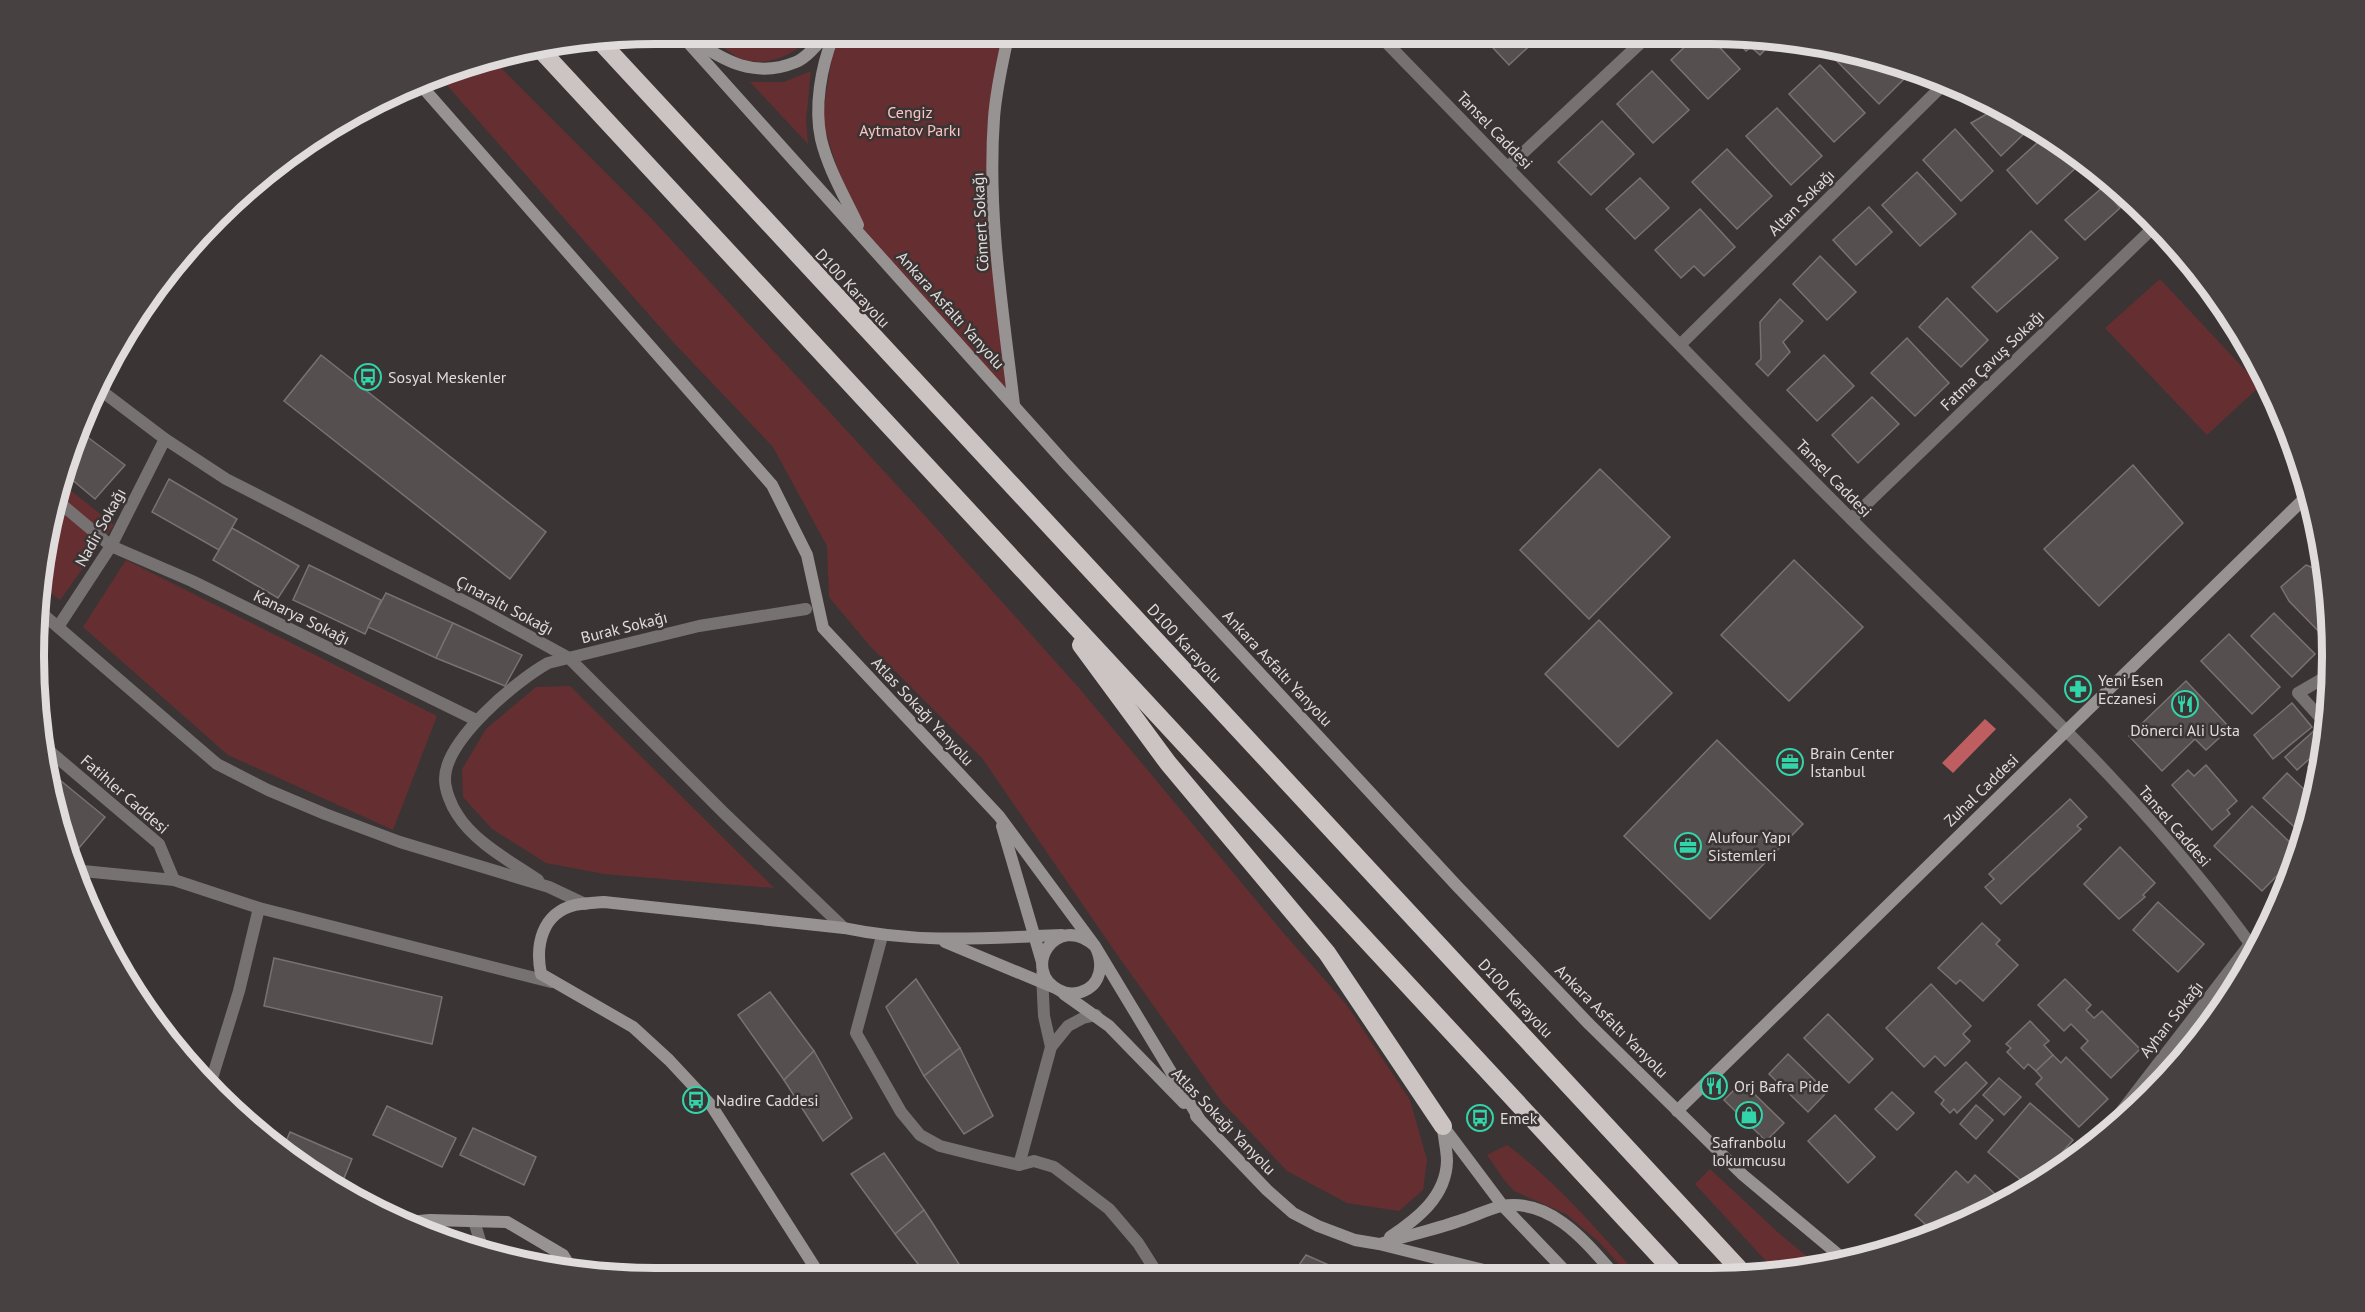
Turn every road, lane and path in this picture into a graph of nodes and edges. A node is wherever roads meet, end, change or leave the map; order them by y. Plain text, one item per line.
1 (689, 44) edge
2 (700, 44) edge
3 (817, 44) edge
4 (831, 44) edge
5 (1007, 44) edge
6 (1388, 44) edge
7 (1639, 44) edge
8 (605, 46) edge
9 (544, 54) edge
10 (424, 89) edge
11 (1939, 89) edge
12 (1508, 167) junction
13 (2150, 231) edge
14 (865, 239) junction
15 (1681, 344) junction
16 (104, 392) edge
17 (1014, 405) junction
18 (165, 439) junction
19 (2302, 501) edge
20 (62, 505) edge
21 (1851, 519) junction
22 (111, 546) junction
23 (1023, 567) junction
24 (806, 609) dead end
25 (45, 616) edge
26 (58, 627) junction
27 (569, 658) junction
28 (2321, 680) edge
29 (2318, 715) edge
30 (476, 720) junction
31 (2066, 730) junction
32 (52, 753) edge
33 (999, 816) junction
34 (83, 871) edge
35 (174, 880) junction
36 (549, 887) junction
37 (585, 904) junction
38 (259, 908) junction
39 (844, 928) junction
40 (1068, 934) junction
41 (882, 936) junction
42 (1034, 936) junction
43 (941, 940) junction
44 (2249, 943) edge
45 (1095, 946) junction
46 (1042, 962) junction
47 (2230, 977) edge
48 (555, 983) junction
49 (1053, 988) junction
50 (1096, 1015) junction
51 (1051, 1047) junction
52 (212, 1078) edge
53 (2133, 1097) edge
54 (1677, 1111) junction
55 (1200, 1120) junction
56 (1443, 1126) junction
57 (1019, 1164) junction
58 (1503, 1206) junction
59 (420, 1221) edge
60 (474, 1221) junction
61 (481, 1243) edge
62 (1378, 1244) junction
63 (1838, 1255) edge
64 (567, 1262) edge
65 (1738, 1267) edge
66 (815, 1268) edge
67 (1154, 1268) edge
68 (1476, 1268) edge
69 (1562, 1268) edge
70 (1609, 1268) edge
71 (1670, 1268) edge

1 - 14 main road, Ankara Asfaltı Yanyolu
2 - 3 main road
4 - 14 main road
5 - 17 main road, Cömert Sokağı
6 - 12 street, Tansel Caddesi
7 - 12 street
8 - 65 highway, D100 Karayolu
9 - 23 highway
10 - 33 main road, Atlas Sokağı Yanyolu
11 - 15 street, Altan Sokağı
12 - 15 street, Tansel Caddesi
13 - 21 street, Fatma Çavuş Sokağı
14 - 17 main road, Ankara Asfaltı Yanyolu
15 - 21 street, Tansel Caddesi
16 - 18 street, Çınaraltı Sokağı
17 - 54 main road, Ankara Asfaltı Yanyolu
18 - 22 street, Nadir Sokağı
18 - 27 street, Çınaraltı Sokağı
19 - 31 main road, Zuhal Caddesi
20 - 22 street, Kanarya Sokağı
21 - 31 street, Tansel Caddesi
22 - 26 street, Nadir Sokağı
22 - 30 street, Kanarya Sokağı
23 - 56 highway
23 - 71 highway
24 - 27 street, Burak Sokağı
25 - 26 street
26 - 36 street
27 - 30 street, Burak Sokağı
27 - 39 street, Çınaraltı Sokağı
28 - 29 street
30 - 36 street, Burak Sokağı
31 - 44 street, Tansel Caddesi
31 - 54 main road, Zuhal Caddesi
32 - 35 street, Fatihler Caddesi
33 - 42 main road, Atlas Sokağı Yanyolu
33 - 45 main road, Atlas Sokağı Yanyolu
34 - 35 street
35 - 38 street
36 - 37 street
37 - 39 main road
37 - 48 main road
38 - 48 street
38 - 52 street
39 - 41 main road
40 - 42 main road
40 - 45 main road
40 - 46 main road
41 - 43 main road
41 - 57 street
42 - 43 main road
42 - 46 main road, Atlas Sokağı Yanyolu
43 - 49 main road
45 - 49 main road
45 - 55 main road, Atlas Sokağı Yanyolu
46 - 49 main road
47 - 53 street, Ayhan Sokağı
48 - 66 main road
49 - 50 main road, Atlas Sokağı Yanyolu
49 - 51 street
50 - 51 street
50 - 55 main road, Atlas Sokağı Yanyolu
51 - 57 street
54 - 63 main road, Ankara Asfaltı Yanyolu
55 - 62 main road, Atlas Sokağı Yanyolu
56 - 58 main road
56 - 62 main road
57 - 67 street
58 - 62 main road
58 - 69 main road
58 - 70 main road
59 - 60 main road
60 - 61 street
60 - 64 main road
62 - 68 main road, Atlas Sokağı Yanyolu

